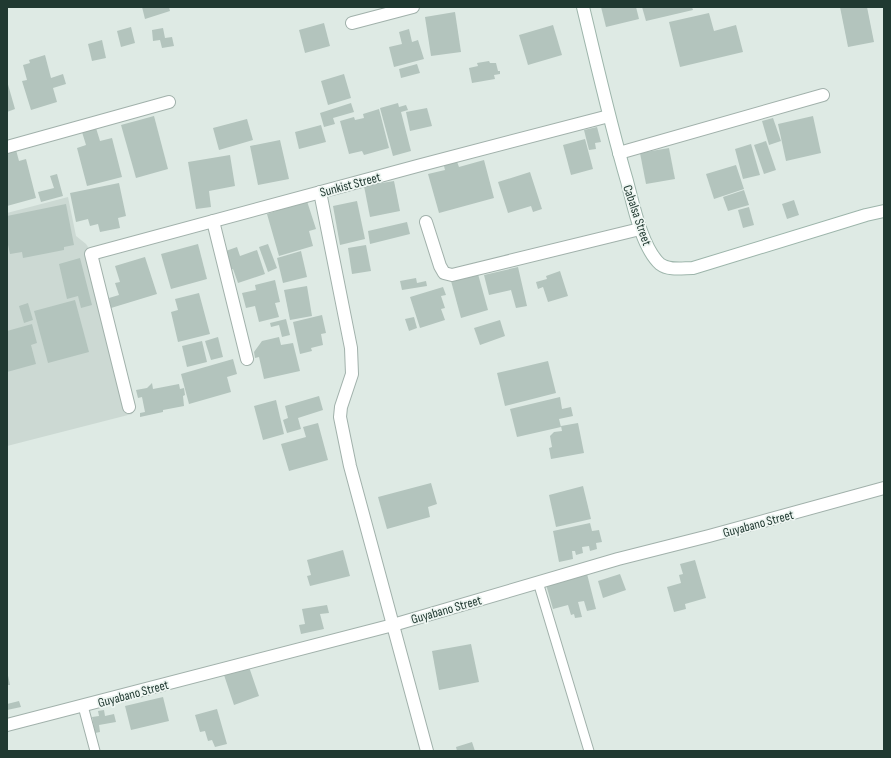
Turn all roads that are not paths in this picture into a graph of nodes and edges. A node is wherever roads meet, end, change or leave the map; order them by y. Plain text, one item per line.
1 (413, 7) edge
2 (583, 7) edge
3 (352, 23) dead end
4 (823, 95) dead end
5 (169, 102) dead end
6 (609, 116) junction
7 (7, 147) edge
8 (619, 153) junction
9 (320, 192) junction
10 (884, 211) edge
11 (213, 221) junction
12 (426, 222) dead end
13 (640, 229) junction
14 (247, 360) dead end
15 (129, 407) dead end
16 (884, 488) edge
17 (538, 582) junction
18 (392, 625) junction
19 (83, 706) junction
20 (7, 725) edge
21 (95, 751) edge
22 (427, 751) edge
23 (589, 751) edge

1 - 3 street
2 - 6 street, Cabalsa Street
4 - 8 street
5 - 7 street
6 - 8 street, Cabalsa Street
6 - 9 street, Sunkist Street
8 - 13 street, Cabalsa Street
9 - 11 street, Sunkist Street
9 - 18 street
10 - 13 street, Cabalsa Street
11 - 14 street
11 - 15 street, Sunkist Street
12 - 13 street
16 - 17 street, Guyabano Street
17 - 18 street, Guyabano Street
17 - 23 lane
18 - 19 street, Guyabano Street
18 - 22 street
19 - 20 street, Guyabano Street
19 - 21 lane

